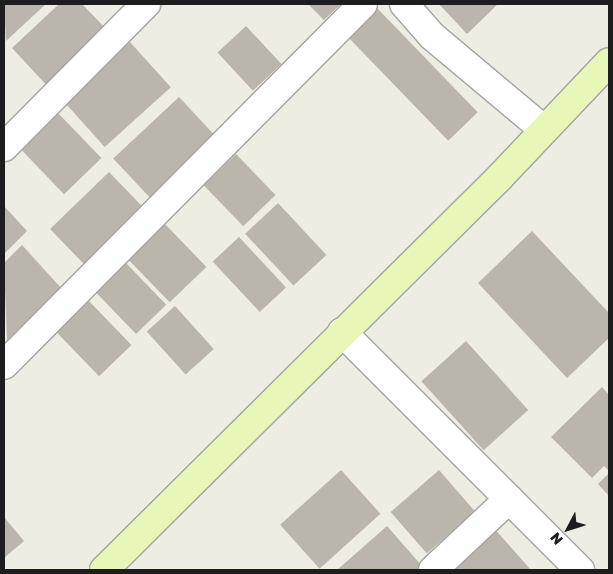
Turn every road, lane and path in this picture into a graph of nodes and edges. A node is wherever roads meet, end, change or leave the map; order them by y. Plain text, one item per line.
1 (146, 4) edge
2 (363, 4) edge
3 (408, 5) edge
4 (609, 62) edge
5 (544, 130) junction
6 (4, 148) edge
7 (342, 332) junction
8 (4, 365) edge
9 (509, 499) junction
10 (104, 570) edge
11 (433, 570) edge
12 (580, 570) edge

1 - 6 street
2 - 8 street
3 - 5 street
4 - 5 street
5 - 7 street
7 - 9 street
7 - 10 street
9 - 11 street
9 - 12 street

